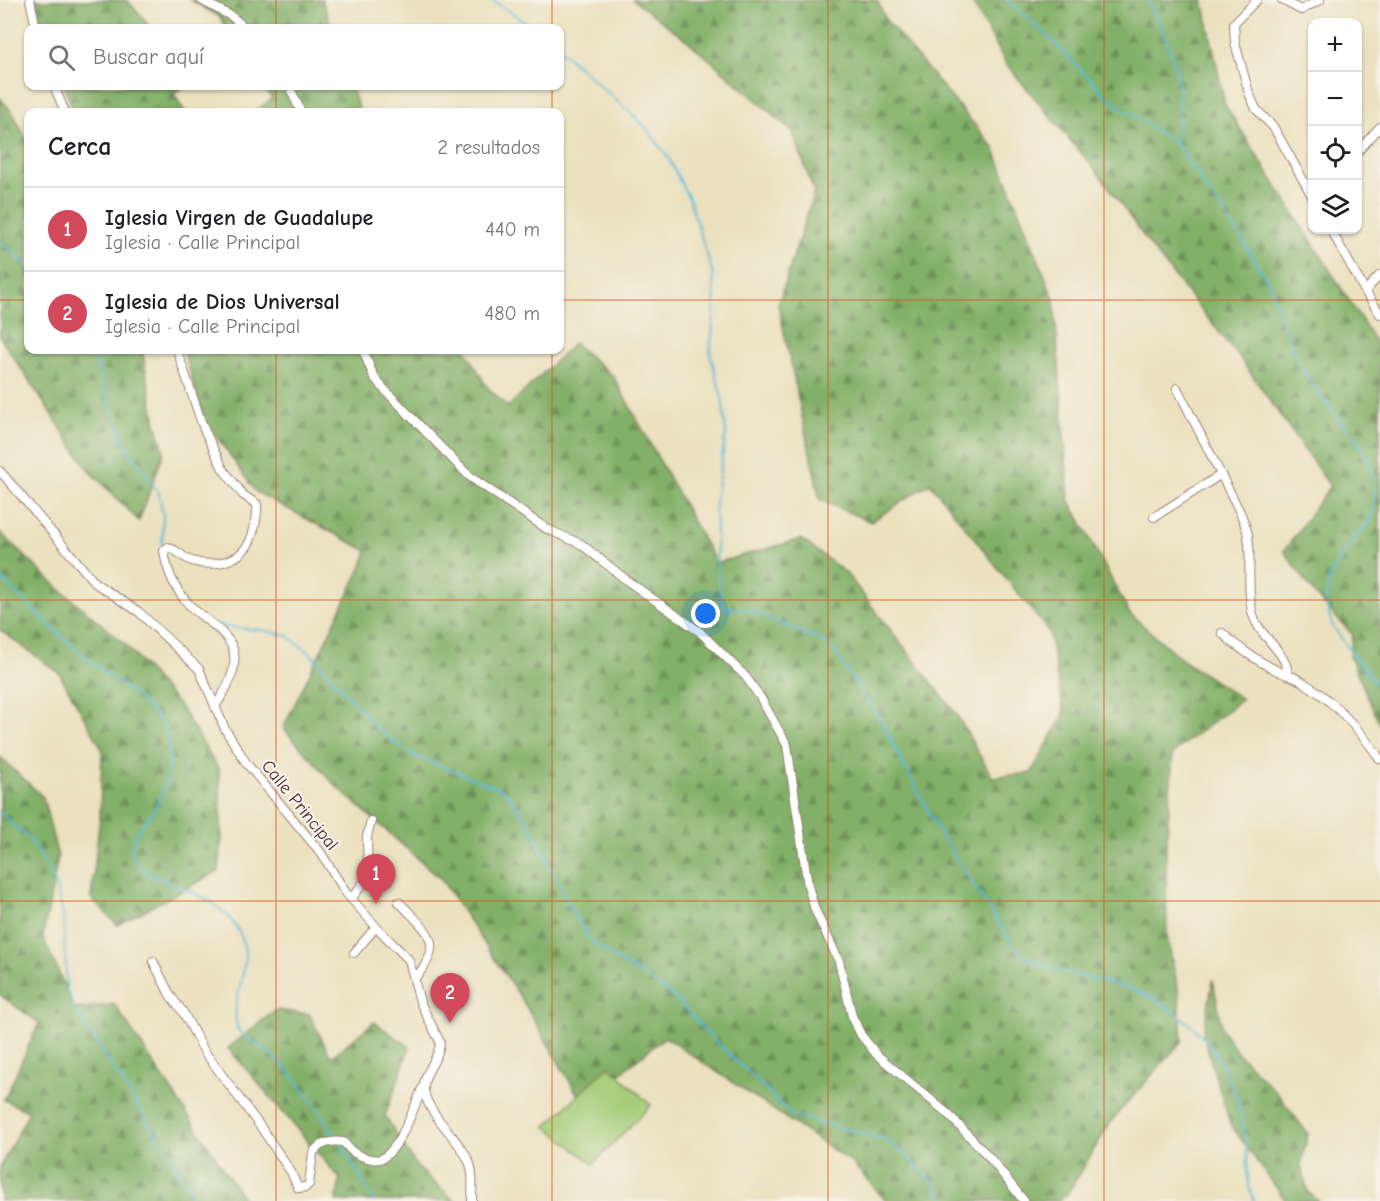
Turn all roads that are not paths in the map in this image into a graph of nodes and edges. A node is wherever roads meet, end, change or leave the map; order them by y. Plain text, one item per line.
1 (30, 0) edge
2 (201, 0) edge
3 (1257, 0) edge
4 (1282, 0) edge
5 (1320, 0) edge
6 (35, 24) edge
7 (241, 24) edge
8 (56, 90) edge
9 (291, 90) edge
10 (63, 108) edge
11 (299, 108) edge
12 (1380, 127) edge
13 (1362, 147) edge
14 (1308, 189) edge
15 (1333, 234) edge
16 (1380, 275) edge
17 (1365, 291) junction
18 (1380, 314) edge
19 (178, 354) edge
20 (365, 354) edge
21 (1177, 388) dead end
22 (0, 471) edge
23 (1220, 475) junction
24 (1154, 517) dead end
25 (1222, 633) dead end
26 (1288, 675) junction
27 (216, 706) junction
28 (1380, 759) edge
29 (371, 821) dead end
30 (351, 899) junction
31 (399, 902) dead end
32 (376, 927) junction
33 (354, 953) dead end
34 (153, 961) dead end
35 (414, 979) junction
36 (424, 1083) junction
37 (472, 1201) edge
38 (1024, 1201) edge

1 - 6 street
2 - 7 street
3 - 14 street
4 - 5 street
8 - 10 street
9 - 11 street
12 - 13 street
15 - 17 street
16 - 17 street
17 - 18 street
19 - 27 street
20 - 38 street
21 - 23 street
22 - 27 street, Calle Principal
23 - 24 street
23 - 26 street
25 - 26 street
26 - 28 street
27 - 30 street, Calle Principal
29 - 30 street
30 - 32 street, Calle Principal
31 - 35 street
32 - 33 street
32 - 35 street, Calle Principal
34 - 36 street, Calle Principal
35 - 36 street, Calle Principal
36 - 37 street

